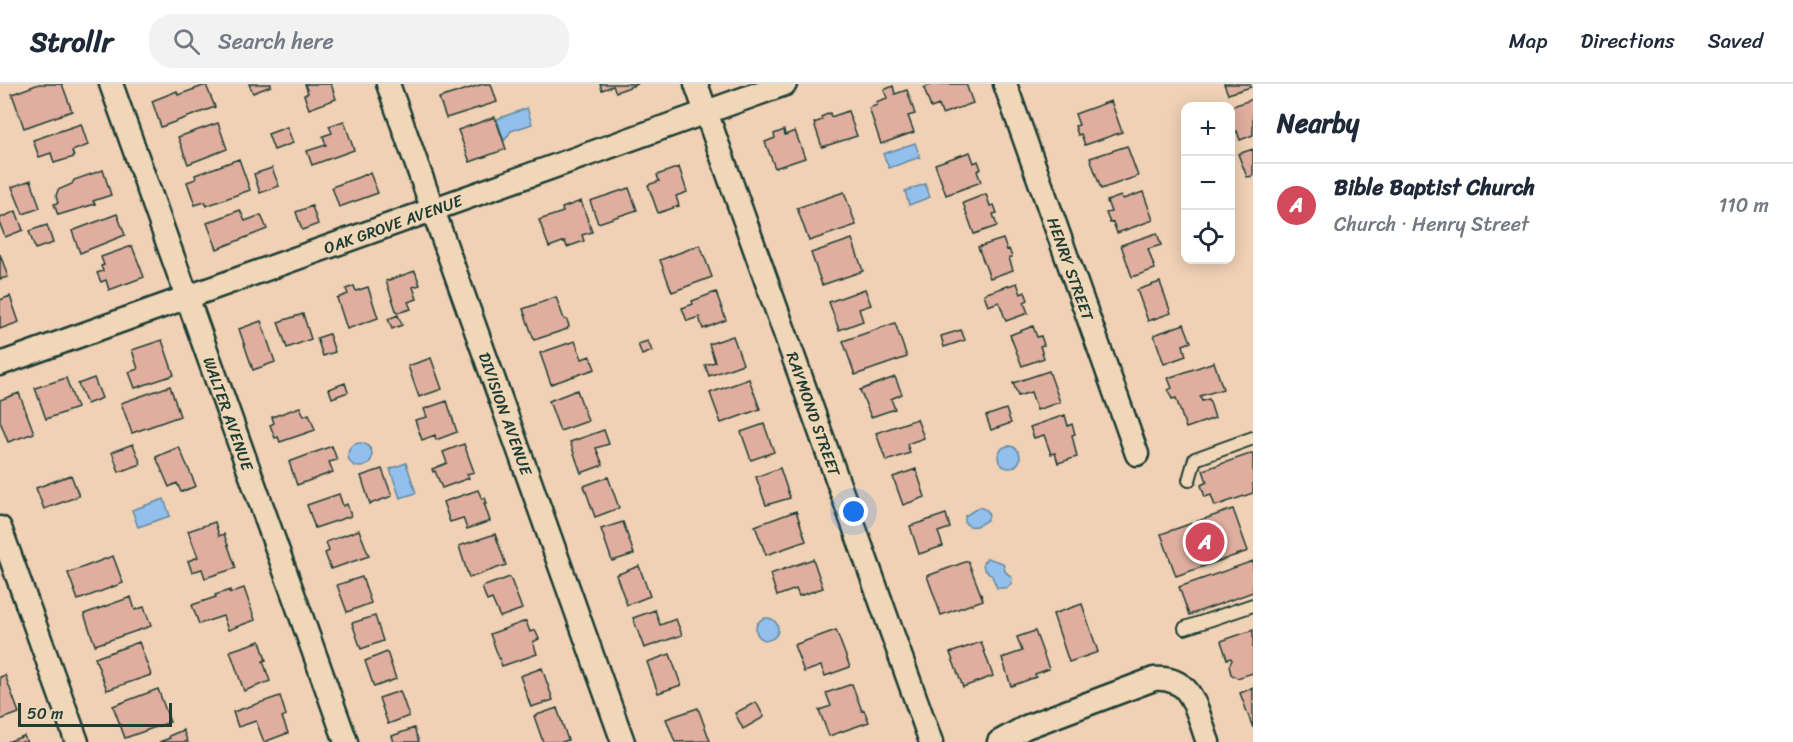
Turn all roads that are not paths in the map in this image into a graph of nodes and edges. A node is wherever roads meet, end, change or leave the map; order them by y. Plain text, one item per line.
1 (111, 84) edge
2 (388, 84) edge
3 (696, 84) edge
4 (785, 84) edge
5 (1005, 84) edge
6 (706, 112) junction
7 (431, 209) junction
8 (186, 297) junction
9 (0, 364) edge
10 (1253, 438) edge
11 (1137, 454) dead end
12 (1189, 480) dead end
13 (0, 528) edge
14 (1253, 605) edge
15 (1185, 628) dead end
16 (77, 742) edge
17 (346, 742) edge
18 (623, 742) edge
19 (931, 742) edge
20 (999, 742) edge
21 (1208, 742) edge

1 - 8 street, WALTER AVENUE
2 - 7 street, DIVISION AVENUE
3 - 6 street, RAYMOND STREET
4 - 6 street, OAK GROVE AVENUE
5 - 11 street, HENRY STREET
6 - 7 street, OAK GROVE AVENUE
6 - 19 street, RAYMOND STREET
7 - 8 street, OAK GROVE AVENUE
7 - 18 street, DIVISION AVENUE
8 - 9 street, OAK GROVE AVENUE
8 - 17 street, WALTER AVENUE
10 - 12 lane
13 - 16 street
14 - 15 lane
20 - 21 street

